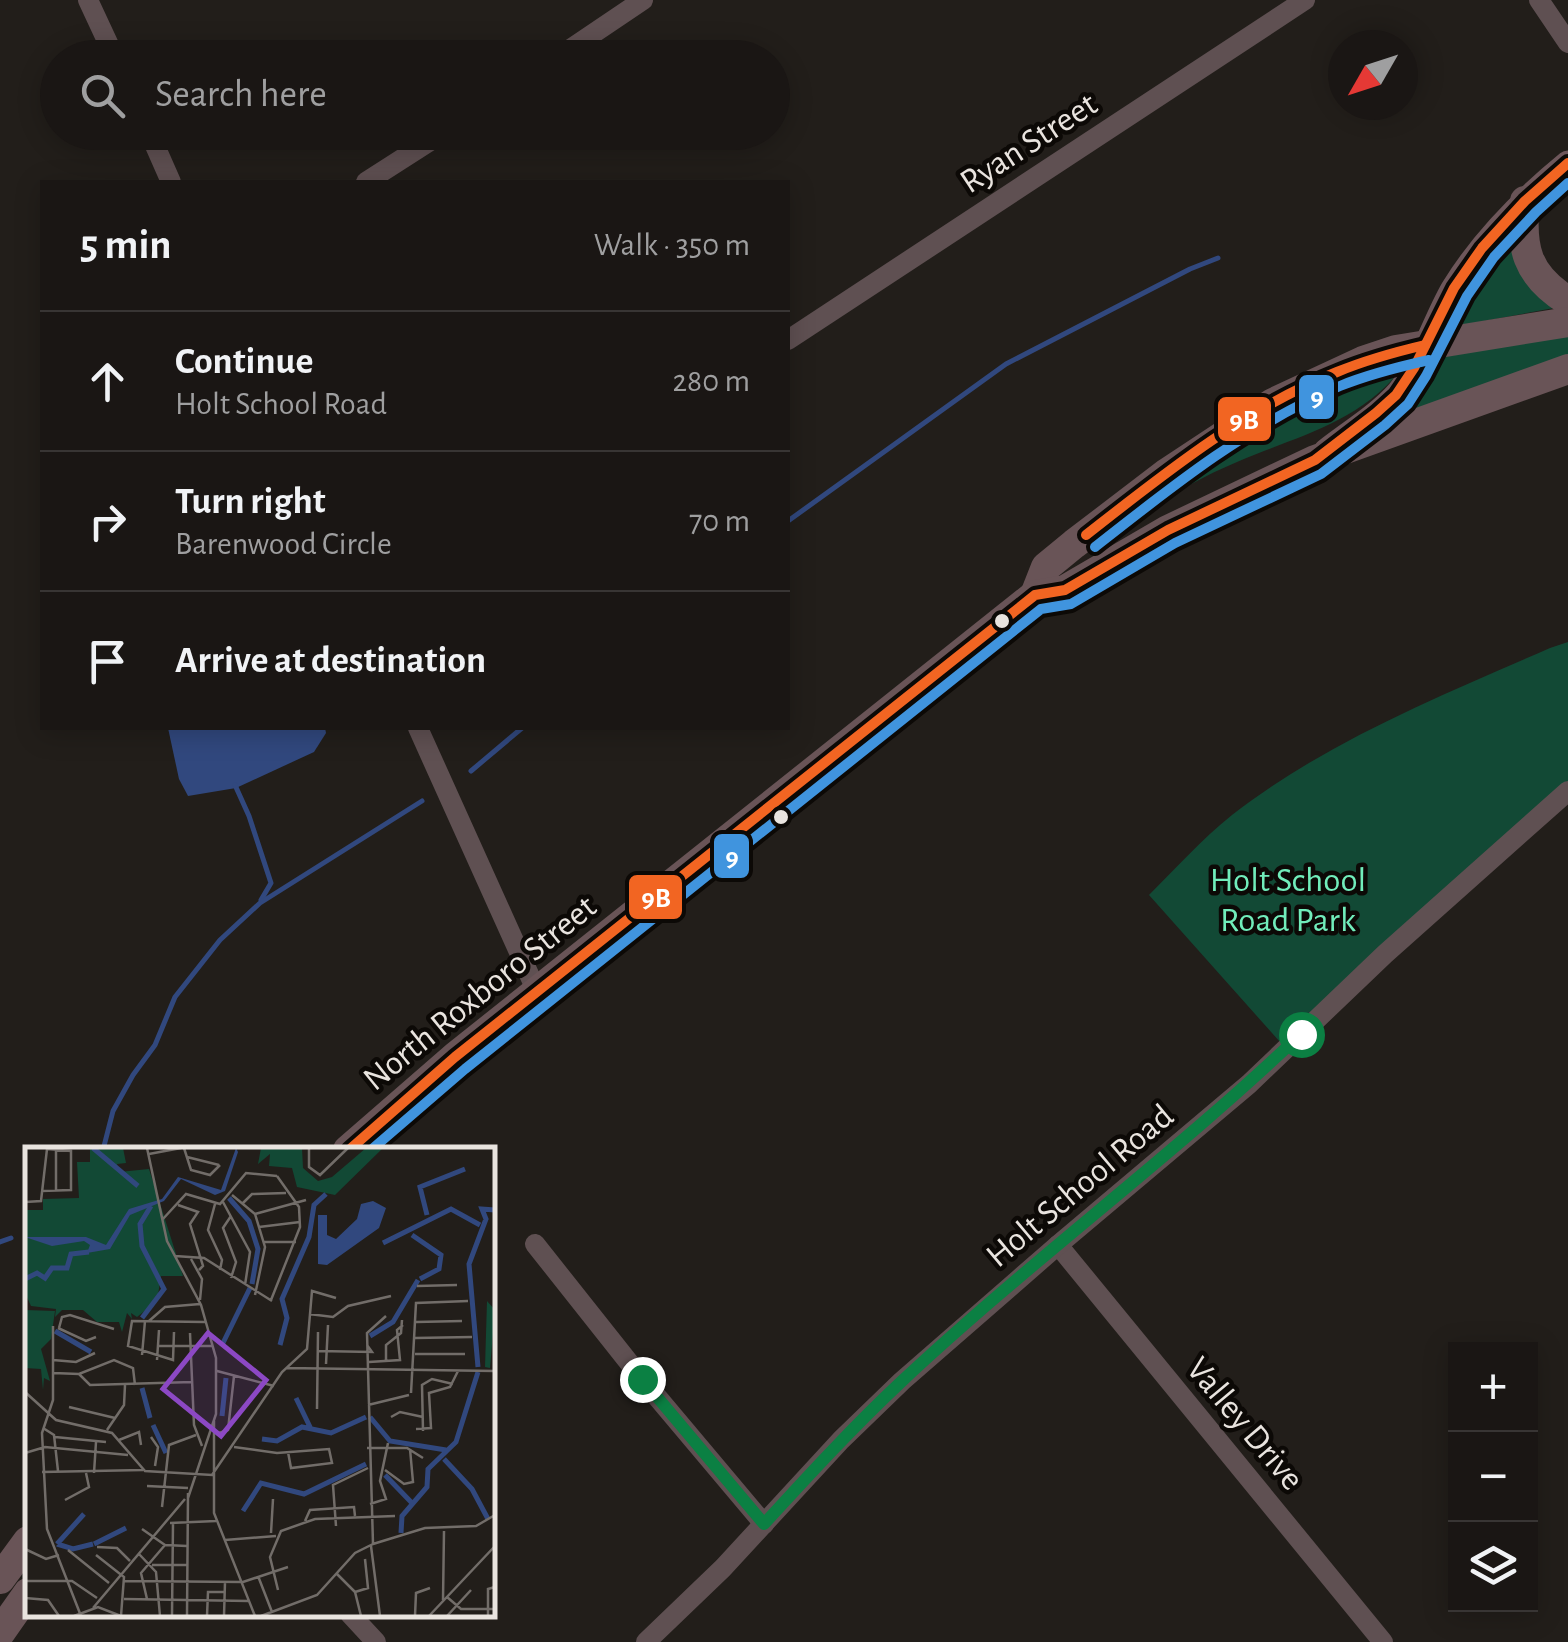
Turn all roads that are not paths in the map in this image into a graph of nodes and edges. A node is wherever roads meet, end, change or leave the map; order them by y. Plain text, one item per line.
1 (88, 0) edge
2 (643, 0) edge
3 (1305, 0) edge
4 (1540, 0) edge
5 (106, 40) edge
6 (584, 40) edge
7 (1568, 43) edge
8 (157, 150) edge
9 (416, 150) edge
10 (1568, 163) edge
11 (171, 180) edge
12 (369, 180) edge
13 (1525, 201) junction
14 (1568, 301) edge
15 (1568, 322) edge
16 (790, 339) edge
17 (1425, 344) junction
18 (1568, 369) edge
19 (1315, 460) junction
20 (1035, 595) junction
21 (419, 730) edge
22 (1568, 792) edge
23 (536, 992) junction
24 (351, 1147) edge
25 (534, 1244) dead end
26 (1058, 1246) junction
27 (764, 1524) junction
28 (25, 1545) edge
29 (0, 1580) edge
30 (25, 1597) edge
31 (353, 1617) edge
32 (0, 1633) edge
33 (376, 1642) edge
34 (646, 1642) edge
35 (1383, 1642) edge

1 - 5 street
2 - 6 street
3 - 16 street, Ryan Street
4 - 7 street
8 - 11 street
9 - 12 street
10 - 13 main road, North Roxboro Street
13 - 14 highway
13 - 17 main road, North Roxboro Street
15 - 17 highway
17 - 19 main road, North Roxboro Street
17 - 20 highway, North Roxboro Street
18 - 19 highway
19 - 20 highway, North Roxboro Street
20 - 23 highway, North Roxboro Street
21 - 23 street
22 - 26 street, Holt School Road
23 - 24 highway, North Roxboro Street
25 - 27 street
26 - 27 street, Holt School Road
26 - 35 street, Valley Drive
27 - 34 street, Holt School Road
28 - 29 highway
30 - 32 highway
31 - 33 street

